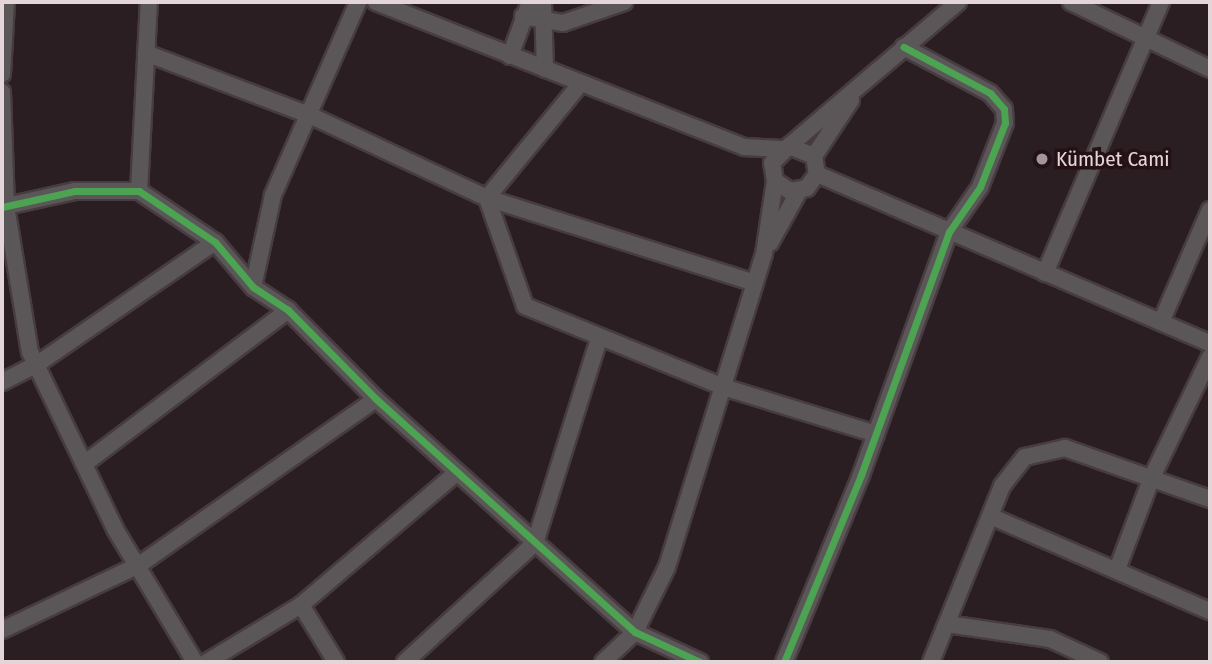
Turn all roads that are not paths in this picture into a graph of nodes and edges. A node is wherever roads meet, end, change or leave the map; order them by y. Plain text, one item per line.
1 (6, 2) edge
2 (149, 2) edge
3 (358, 2) edge
4 (376, 2) edge
5 (543, 2) edge
6 (624, 2) edge
7 (958, 2) edge
8 (1071, 2) edge
9 (1161, 2) edge
10 (526, 9) edge
11 (3, 21) edge
12 (544, 21) junction
13 (1144, 39) junction
14 (904, 47) junction
15 (146, 53) junction
16 (510, 56) junction
17 (545, 69) junction
18 (1210, 69) edge
19 (2, 74) edge
20 (864, 79) junction
21 (581, 83) junction
22 (2, 92) edge
23 (307, 114) junction
24 (744, 147) junction
25 (786, 148) junction
26 (814, 156) junction
27 (817, 174) junction
28 (774, 176) junction
29 (803, 189) junction
30 (139, 191) junction
31 (854, 191) junction
32 (487, 198) junction
33 (4, 206) edge
34 (1210, 211) edge
35 (949, 232) junction
36 (215, 242) junction
37 (764, 254) junction
38 (1045, 273) junction
39 (755, 283) junction
40 (253, 287) junction
41 (289, 310) junction
42 (1161, 322) junction
43 (599, 339) junction
44 (1210, 343) edge
45 (1210, 356) edge
46 (36, 365) junction
47 (2, 382) edge
48 (723, 387) junction
49 (376, 399) junction
50 (876, 434) junction
51 (84, 464) junction
52 (456, 473) junction
53 (1152, 477) junction
54 (1210, 499) edge
55 (990, 516) junction
56 (535, 543) junction
57 (139, 565) junction
58 (1118, 567) junction
59 (301, 605) junction
60 (1210, 611) edge
61 (947, 624) junction
62 (2, 630) edge
63 (635, 632) junction
64 (195, 662) edge
65 (207, 662) edge
66 (337, 662) edge
67 (405, 662) edge
68 (603, 662) edge
69 (700, 662) edge
70 (785, 662) edge
71 (931, 662) edge
72 (1100, 662) edge

1 - 11 street
2 - 15 street
3 - 23 street
4 - 16 street
5 - 12 street
6 - 12 street
7 - 14 street
8 - 13 street
9 - 13 street
10 - 12 street
10 - 16 street
11 - 19 street
12 - 17 street
13 - 18 street
13 - 38 street
14 - 20 street
14 - 35 street
15 - 23 street
15 - 30 street
16 - 17 street
17 - 21 street
20 - 25 street
20 - 26 street
21 - 24 street
21 - 32 street
22 - 33 street
23 - 32 street
23 - 40 street
24 - 25 street
24 - 28 street
25 - 26 street
25 - 28 street
26 - 27 street
27 - 29 street
27 - 31 street
28 - 29 street
28 - 37 street
29 - 31 street
29 - 37 street
30 - 33 street
30 - 36 street
31 - 35 street
32 - 39 street
32 - 43 street
33 - 46 street
34 - 42 street
35 - 38 street
35 - 50 street
36 - 40 street
36 - 46 street
37 - 39 street
38 - 42 street
39 - 48 street
40 - 41 street
41 - 49 street
41 - 51 street
42 - 44 street
43 - 48 street
43 - 56 street
45 - 53 street
46 - 47 street
46 - 51 street
48 - 50 street
48 - 63 street
49 - 52 street
49 - 57 street
50 - 70 street
51 - 57 street
52 - 56 street
52 - 59 street
53 - 54 street
53 - 55 street
53 - 58 street
55 - 58 street
55 - 61 street
56 - 63 street
56 - 67 street
57 - 62 street
57 - 64 street
58 - 60 street
59 - 65 street
59 - 66 street
61 - 71 street
61 - 72 street
63 - 68 street
63 - 69 street

